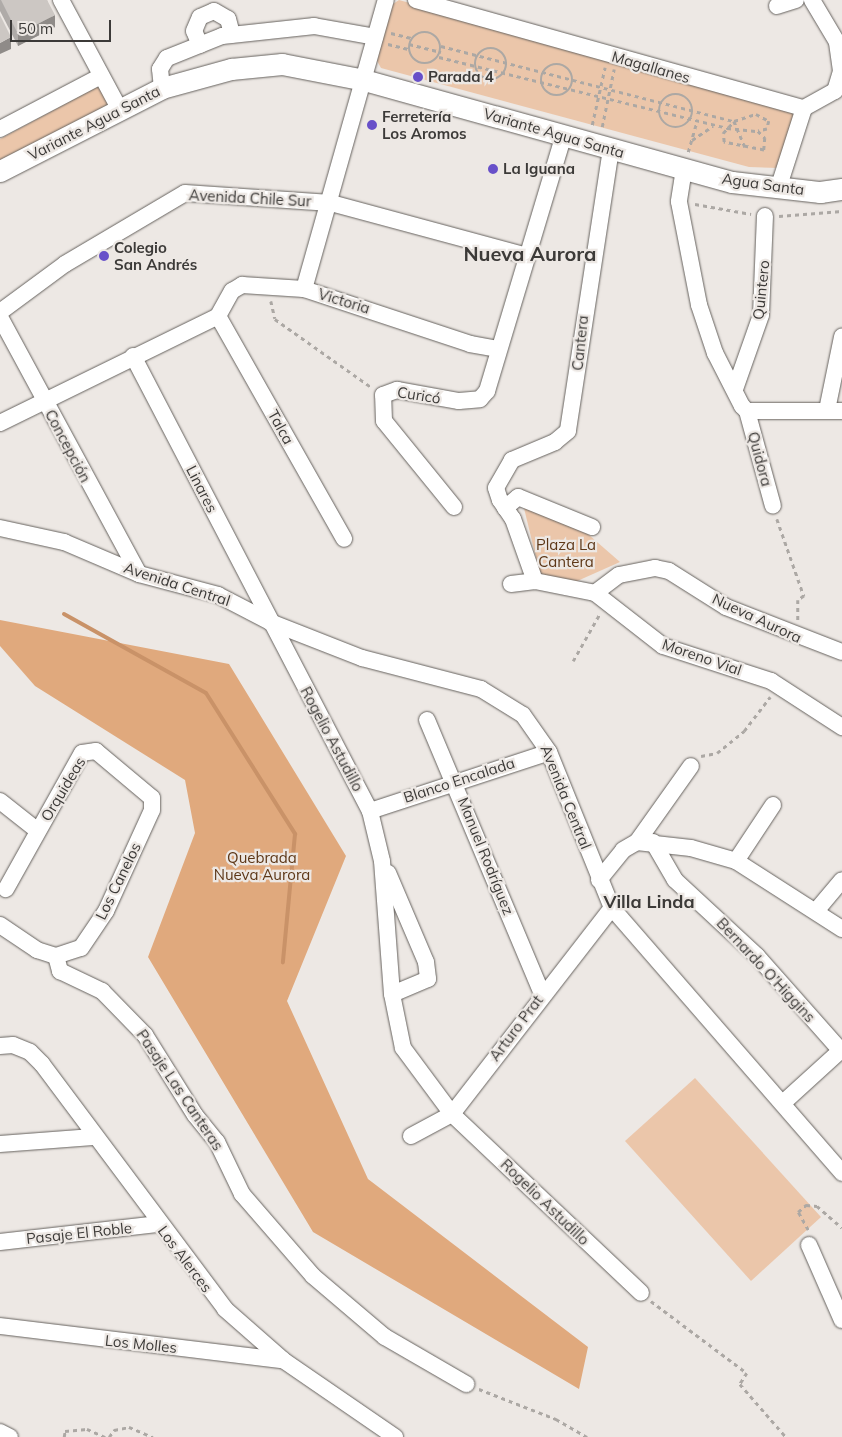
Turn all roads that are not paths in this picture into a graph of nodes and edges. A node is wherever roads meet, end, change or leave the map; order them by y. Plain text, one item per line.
1 (61, 0) edge
2 (386, 0) edge
3 (416, 0) edge
4 (796, 0) edge
5 (812, 0) edge
6 (777, 6) dead end
7 (232, 34) junction
8 (376, 36) junction
9 (200, 45) junction
10 (101, 76) junction
11 (364, 80) junction
12 (162, 88) junction
13 (119, 108) junction
14 (804, 108) junction
15 (0, 129) edge
16 (564, 135) junction
17 (611, 149) junction
18 (686, 160) junction
19 (0, 170) edge
20 (778, 189) junction
21 (842, 189) edge
22 (331, 203) junction
23 (766, 216) road end
24 (528, 256) junction
25 (304, 289) junction
26 (0, 312) edge
27 (218, 316) junction
28 (0, 317) edge
29 (842, 337) edge
30 (500, 349) junction
31 (133, 356) junction
32 (735, 390) junction
33 (45, 402) junction
34 (835, 410) edge
35 (747, 411) junction
36 (0, 423) edge
37 (503, 504) junction
38 (773, 506) road end
39 (454, 507) dead end
40 (592, 527) dead end
41 (0, 528) edge
42 (344, 539) dead end
43 (139, 574) junction
44 (535, 581) junction
45 (511, 584) dead end
46 (601, 597) junction
47 (270, 622) junction
48 (842, 652) edge
49 (428, 720) dead end
50 (842, 727) edge
51 (549, 752) junction
52 (691, 768) road end
53 (454, 780) junction
54 (143, 788) joint
55 (0, 801) edge
56 (773, 805) dead end
57 (370, 811) junction
58 (38, 831) junction
59 (645, 842) junction
60 (382, 861) junction
61 (736, 861) junction
62 (599, 880) junction
63 (842, 880) edge
64 (6, 889) dead end
65 (612, 908) junction
66 (816, 912) junction
67 (0, 925) edge
68 (842, 929) edge
69 (56, 956) junction
70 (392, 994) junction
71 (542, 994) junction
72 (6, 1045) edge
73 (841, 1051) edge
74 (784, 1102) junction
75 (452, 1114) junction
76 (411, 1136) dead end
77 (93, 1137) junction
78 (0, 1144) edge
79 (842, 1173) edge
80 (159, 1224) junction
81 (0, 1242) edge
82 (809, 1246) road end
83 (640, 1294) road end
84 (842, 1320) edge
85 (8, 1328) edge
86 (0, 1336) edge
87 (282, 1360) junction
88 (466, 1384) road end
89 (0, 1432) edge
90 (10, 1437) edge
91 (395, 1437) edge

1 - 10 street
2 - 8 street
3 - 14 street, Magallanes
4 - 6 street
5 - 14 street
7 - 8 street
7 - 9 street
7 - 9 street
8 - 11 street
9 - 12 street
10 - 13 street
10 - 15 street
11 - 12 main road, Variante Agua Santa
11 - 16 main road, Variante Agua Santa
11 - 22 street
12 - 13 main road, Variante Agua Santa
13 - 19 main road, Variante Agua Santa
14 - 20 street
16 - 17 main road, Variante Agua Santa
16 - 24 street
17 - 18 main road, Variante Agua Santa
17 - 37 street, Cantera
18 - 20 main road, Agua Santa
18 - 32 street, Quidora
20 - 21 main road, Agua Santa
22 - 24 street, Avenida Chile Sur
22 - 25 street
22 - 26 street, Avenida Chile Sur
23 - 32 street, Quintero
24 - 30 street
25 - 27 street, Victoria
25 - 30 street, Victoria
27 - 31 street
27 - 42 street, Talca
28 - 33 street, Concepción
29 - 34 street
30 - 39 street, Curicó
31 - 33 street
31 - 47 street, Linares
32 - 35 street, Quidora
33 - 36 street
33 - 43 street, Concepción
34 - 35 street
35 - 38 street, Quidora
37 - 40 street
37 - 44 street
41 - 43 street, Avenida Central
43 - 47 street, Avenida Central
44 - 45 street, Moreno Vial
44 - 46 street, Moreno Vial
46 - 48 street, Nueva Aurora
46 - 50 street, Moreno Vial
47 - 51 street, Avenida Central
47 - 57 street, Rogelio Astudillo
49 - 53 street, Manuel Rodríguez
51 - 53 street, Blanco Encalada
51 - 62 street, Avenida Central
52 - 59 street
53 - 57 street, Blanco Encalada
53 - 71 street, Manuel Rodríguez
54 - 58 street, Orquideas
54 - 69 street, Los Canelos
55 - 58 street
56 - 61 street
57 - 60 street, Rogelio Astudillo
58 - 64 street, Orquideas
59 - 61 street
59 - 62 street
59 - 73 street, Bernardo O’Higgins
60 - 70 street, Rogelio Astudillo
60 - 70 street, Rogelio Astudillo
61 - 66 street
62 - 65 street, Avenida Central
63 - 66 street
65 - 71 street, Arturo Prat
65 - 74 street, Avenida Central
66 - 68 street
67 - 69 street
69 - 88 street, Pasaje Las Canteras
70 - 75 street, Rogelio Astudillo
71 - 75 street, Arturo Prat
72 - 77 street, Los Alerces
73 - 74 street
74 - 79 street, Avenida Central
75 - 76 street, Arturo Prat
75 - 83 street, Rogelio Astudillo
77 - 78 street
77 - 80 street, Los Alerces
80 - 81 street, Pasaje El Roble
80 - 87 street, Los Alerces
82 - 84 street
85 - 86 street
85 - 87 street, Los Molles
87 - 91 street, Los Alerces
89 - 90 street

